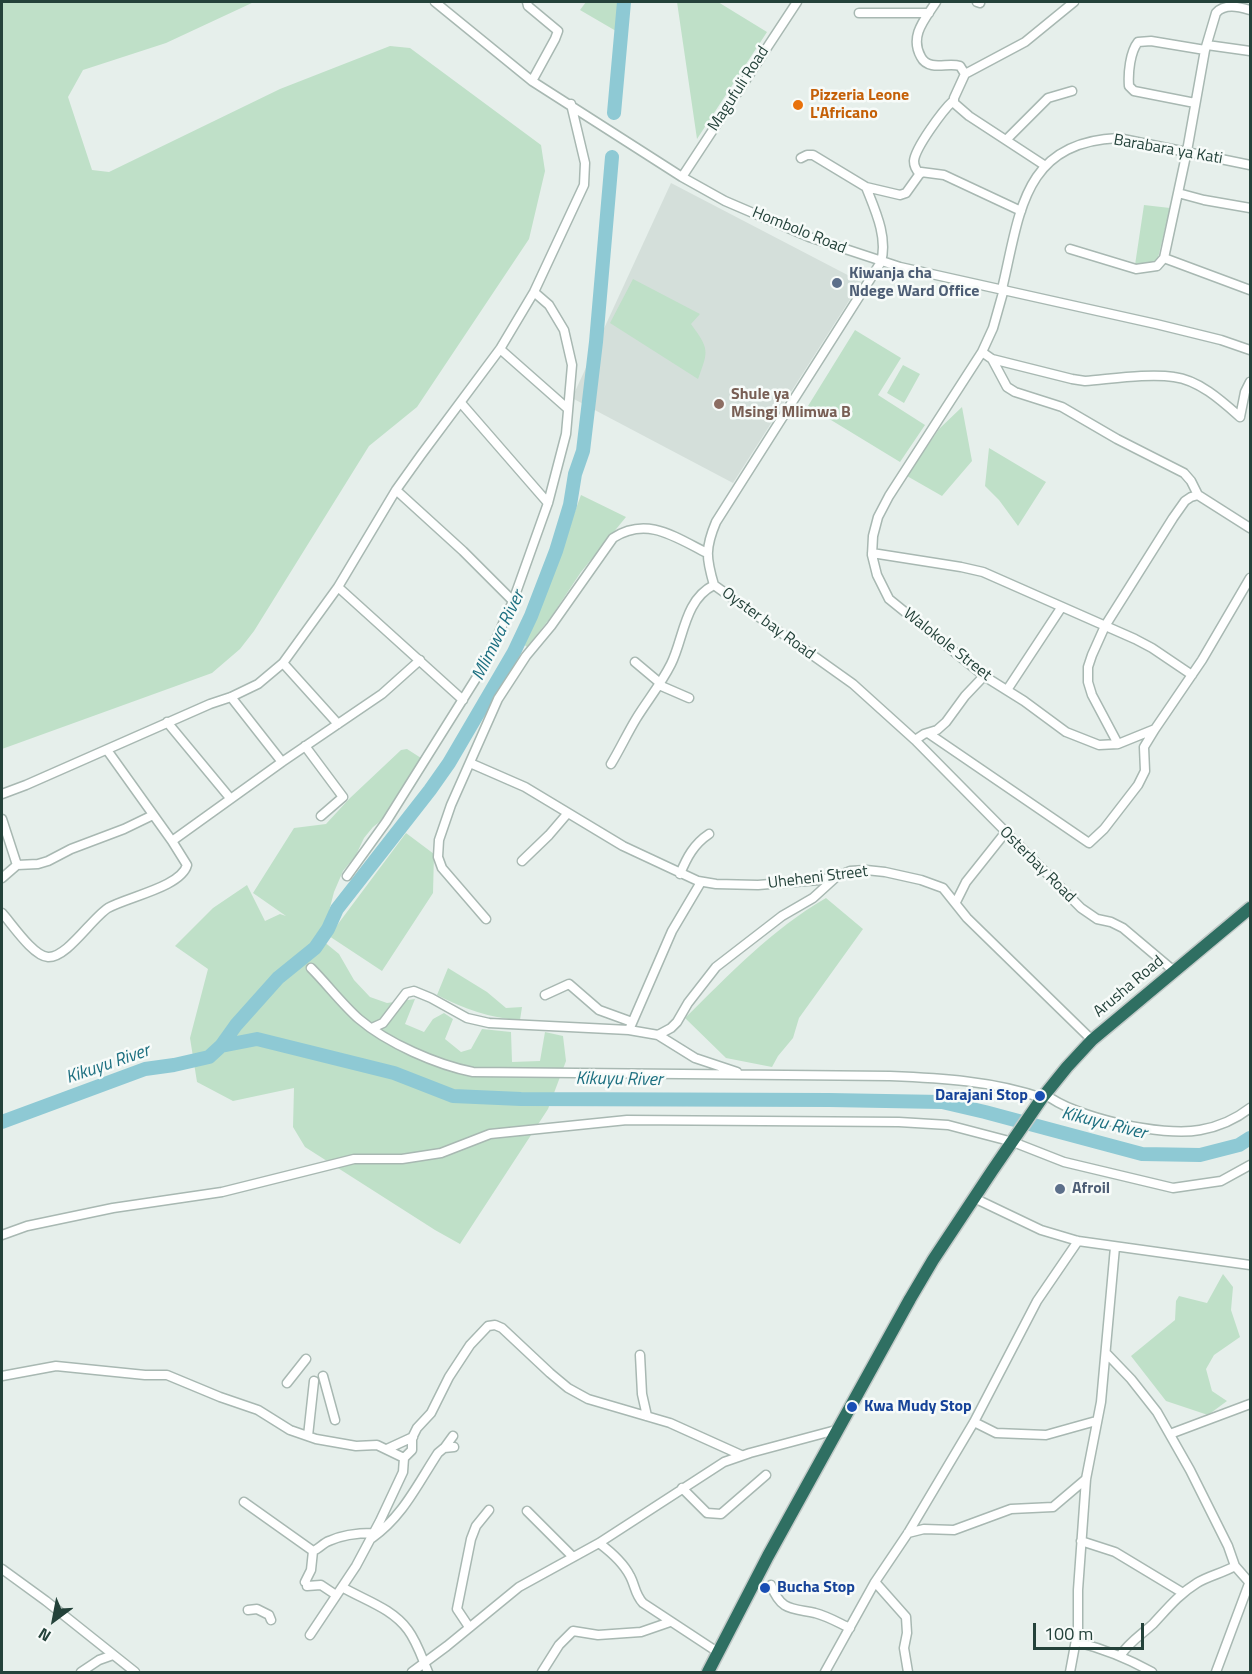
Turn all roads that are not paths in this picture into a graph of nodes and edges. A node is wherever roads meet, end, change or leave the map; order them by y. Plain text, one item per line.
1 (435, 2) edge
2 (526, 2) edge
3 (797, 2) edge
4 (936, 2) edge
5 (1074, 2) edge
6 (1251, 10) edge
7 (860, 12) dead end
8 (929, 13) junction
9 (1206, 48) junction
10 (1251, 51) edge
11 (965, 74) junction
12 (532, 81) junction
13 (1072, 91) dead end
14 (953, 101) junction
15 (1195, 103) junction
16 (571, 104) junction
17 (1006, 140) junction
18 (1187, 152) junction
19 (801, 158) dead end
20 (1044, 165) junction
21 (1251, 165) edge
22 (920, 174) junction
23 (682, 177) junction
24 (867, 187) junction
25 (1178, 193) junction
26 (1251, 208) edge
27 (1021, 211) junction
28 (1070, 249) dead end
29 (1164, 258) junction
30 (881, 262) junction
31 (1003, 289) junction
32 (1251, 290) edge
33 (534, 292) junction
34 (500, 349) junction
35 (1251, 350) edge
36 (982, 352) junction
37 (992, 359) junction
38 (1251, 382) edge
39 (461, 403) junction
40 (568, 409) junction
41 (396, 490) junction
42 (1198, 495) junction
43 (548, 503) junction
44 (1251, 528) edge
45 (707, 553) junction
46 (872, 553) junction
47 (1251, 578) edge
48 (714, 585) junction
49 (338, 587) junction
50 (513, 601) junction
51 (1061, 608) junction
52 (1106, 626) junction
53 (420, 660) junction
54 (635, 662) dead end
55 (283, 663) junction
56 (1192, 675) junction
57 (984, 676) junction
58 (659, 684) junction
59 (1007, 690) junction
60 (231, 697) junction
61 (689, 698) dead end
62 (464, 700) junction
63 (167, 722) junction
64 (338, 724) junction
65 (1155, 729) junction
66 (928, 733) junction
67 (915, 740) junction
68 (1118, 744) junction
69 (305, 746) junction
70 (107, 750) junction
71 (282, 762) junction
72 (470, 763) junction
73 (610, 764) dead end
74 (2, 794) edge
75 (230, 798) junction
76 (153, 814) junction
77 (567, 814) junction
78 (321, 816) dead end
79 (2, 819) edge
80 (1005, 833) junction
81 (709, 834) dead end
82 (172, 841) junction
83 (522, 861) dead end
84 (17, 865) junction
85 (680, 874) junction
86 (347, 876) dead end
87 (835, 877) junction
88 (2, 878) edge
89 (702, 882) junction
90 (956, 902) junction
91 (1251, 908) edge
92 (2, 914) edge
93 (486, 920) dead end
94 (311, 968) dead end
95 (1174, 971) junction
96 (545, 995) dead end
97 (630, 1026) junction
98 (372, 1028) junction
99 (658, 1035) junction
100 (1092, 1040) junction
101 (746, 1074) junction
102 (1042, 1098) junction
103 (1251, 1108) edge
104 (1015, 1139) junction
105 (1251, 1165) edge
106 (974, 1198) junction
107 (2, 1235) edge
108 (1078, 1241) junction
109 (1115, 1247) junction
110 (1251, 1265) edge
111 (1106, 1353) junction
112 (640, 1355) dead end
113 (306, 1359) dead end
114 (2, 1376) edge
115 (287, 1383) dead end
116 (1251, 1404) edge
117 (647, 1416) junction
118 (335, 1420) dead end
119 (1096, 1421) junction
120 (974, 1422) junction
121 (836, 1430) junction
122 (1170, 1434) junction
123 (308, 1436) junction
124 (453, 1436) dead end
125 (413, 1437) junction
126 (387, 1449) junction
127 (741, 1455) junction
128 (405, 1458) junction
129 (766, 1475) dead end
130 (1086, 1479) junction
131 (682, 1488) junction
132 (244, 1502) dead end
133 (489, 1510) dead end
134 (527, 1511) dead end
135 (908, 1533) junction
136 (371, 1537) junction
137 (1081, 1541) junction
138 (599, 1543) junction
139 (313, 1551) junction
140 (573, 1557) junction
141 (1235, 1566) junction
142 (3, 1573) edge
143 (874, 1582) junction
144 (1250, 1582) edge
145 (771, 1585) dead end
146 (339, 1591) junction
147 (1183, 1593) junction
148 (248, 1610) dead end
149 (266, 1613) dead end
150 (670, 1622) junction
151 (470, 1627) junction
152 (850, 1628) junction
153 (310, 1635) dead end
154 (1077, 1642) junction
155 (719, 1653) junction
156 (113, 1655) junction
157 (1120, 1656) junction
158 (426, 1668) edge
159 (81, 1672) edge
160 (135, 1672) edge
161 (412, 1672) edge
162 (542, 1672) edge
163 (708, 1672) edge
164 (825, 1672) edge
165 (908, 1672) edge
166 (1070, 1672) edge
167 (1152, 1672) edge
168 (1216, 1672) edge

1 - 12 street, Hombolo Road
2 - 12 street
3 - 23 street, Magufuli Road
4 - 8 street
5 - 11 street
6 - 9 street
7 - 8 street
8 - 11 street
9 - 10 street
9 - 15 street
9 - 15 street
11 - 14 street
12 - 16 street, Hombolo Road
13 - 17 street
14 - 17 street
14 - 22 street
15 - 18 street
16 - 23 street, Hombolo Road
16 - 33 street
17 - 20 street
18 - 20 street, Barabara ya Kati
18 - 21 street, Barabara ya Kati
18 - 25 street
19 - 24 street
20 - 27 street
22 - 24 street
22 - 27 street
23 - 30 street, Hombolo Road
24 - 30 street
25 - 26 street
25 - 29 street
27 - 31 street
28 - 29 street
29 - 32 street
30 - 31 street, Hombolo Road
30 - 45 street, Oyster bay Road
31 - 35 street, Hombolo Road
31 - 36 street, Walokole Street
33 - 34 street
33 - 40 street
34 - 39 street
34 - 40 street
36 - 37 street
36 - 46 street, Walokole Street
37 - 38 street
37 - 42 street
39 - 41 street
39 - 43 street
40 - 43 street
41 - 49 street
41 - 50 street
42 - 44 street
42 - 52 street
43 - 50 street
45 - 48 street, Oyster bay Road
45 - 72 street
46 - 51 street
46 - 57 street, Walokole Street
47 - 56 street
48 - 58 street
48 - 67 street, Oyster bay Road
49 - 53 street
49 - 55 street
50 - 62 street
51 - 52 street
51 - 59 street
52 - 56 street
52 - 68 street
53 - 62 street
53 - 64 street
54 - 58 street
55 - 60 street
55 - 64 street
56 - 65 street
57 - 59 street, Walokole Street
57 - 66 street
58 - 61 street
58 - 73 street
59 - 68 street, Walokole Street
60 - 63 street
60 - 71 street
62 - 86 street
63 - 70 street
63 - 75 street
64 - 69 street
65 - 66 street
65 - 68 street, Walokole Street
66 - 67 street
67 - 80 street, Osterbay Road
69 - 71 street
69 - 78 street
70 - 74 street
70 - 76 street
71 - 75 street
72 - 77 street, Uheheni Street
72 - 93 street
75 - 82 street
76 - 82 street
76 - 84 street
77 - 83 street
77 - 85 street, Uheheni Street
79 - 84 street
80 - 90 street
80 - 95 street, Osterbay Road
81 - 85 street
82 - 92 street
84 - 88 street
85 - 89 street, Uheheni Street
87 - 89 street, Uheheni Street
87 - 90 street, Uheheni Street
87 - 99 street
89 - 97 street
90 - 100 street, Uheheni Street
91 - 95 highway, Arusha Road
94 - 98 street
95 - 100 highway, Arusha Road
96 - 97 street
97 - 98 street
97 - 99 street
98 - 101 street
99 - 101 street
100 - 102 highway, Arusha Road
101 - 102 street
102 - 103 street
102 - 104 highway, Arusha Road
104 - 105 street
104 - 106 highway, Arusha Road
104 - 107 street
106 - 108 street
106 - 121 highway, Arusha Road
108 - 109 street
108 - 120 street
109 - 110 street
109 - 111 street
111 - 119 street
111 - 122 street
112 - 117 street
113 - 115 street
114 - 123 street
116 - 122 street
117 - 125 street
117 - 127 street
118 - 123 street
119 - 120 street
119 - 130 street
120 - 135 street
121 - 127 street
121 - 155 highway, Arusha Road
122 - 141 street
123 - 126 street
124 - 136 street
125 - 126 street
125 - 128 street
126 - 128 street
127 - 131 street
128 - 136 street
129 - 131 street
130 - 135 street
130 - 137 street
131 - 138 street
132 - 139 street
133 - 151 street
134 - 140 street
135 - 143 street
136 - 139 street
136 - 146 street
137 - 147 street
137 - 154 street
138 - 140 street
138 - 150 street
139 - 146 street
140 - 151 street
141 - 144 street
141 - 147 street
142 - 156 street
143 - 152 street
143 - 165 street
144 - 168 street
145 - 152 street
146 - 153 street
146 - 158 street
147 - 157 street
148 - 149 street
150 - 155 street
150 - 162 street
151 - 158 street
152 - 164 street
154 - 157 street
154 - 166 street
155 - 163 highway, Arusha Road
156 - 159 street
156 - 160 street
157 - 167 street
158 - 161 street

